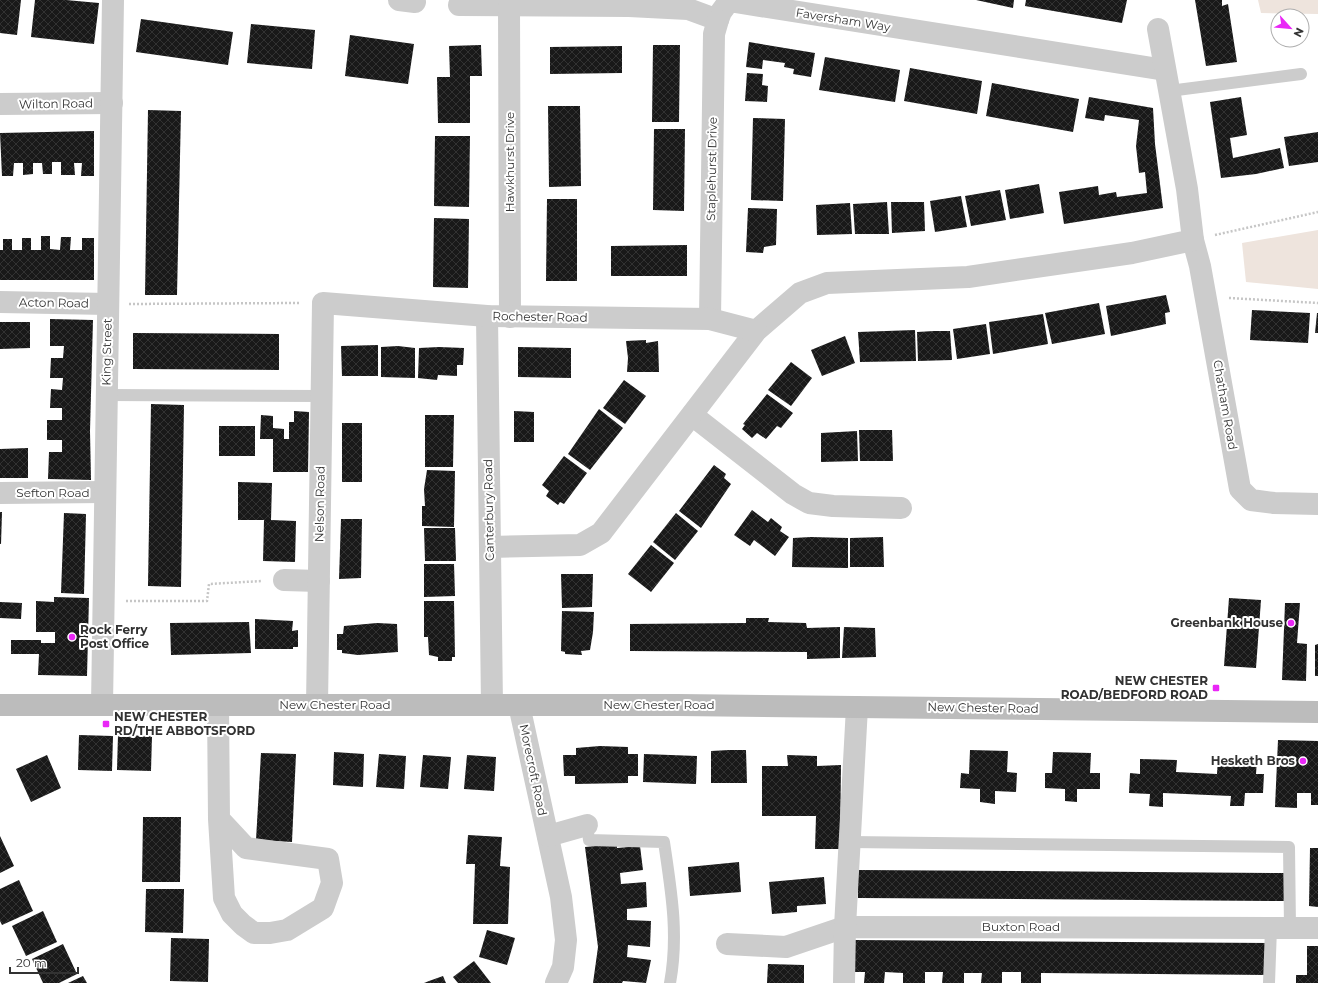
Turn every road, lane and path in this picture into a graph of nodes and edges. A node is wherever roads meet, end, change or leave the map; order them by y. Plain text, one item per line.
1 (113, 0) edge
2 (459, 6) dead end
3 (509, 6) junction
4 (718, 20) junction
5 (1158, 29) dead end
6 (1301, 74) dead end
7 (1167, 80) junction
8 (112, 103) junction
9 (0, 104) edge
10 (1318, 212) edge
11 (1193, 240) junction
12 (1206, 297) junction
13 (0, 302) edge
14 (323, 303) junction
15 (1318, 303) edge
16 (108, 304) junction
17 (487, 316) junction
18 (510, 317) junction
19 (710, 319) junction
20 (756, 331) junction
21 (107, 395) junction
22 (322, 396) junction
23 (692, 415) junction
24 (105, 492) junction
25 (0, 493) edge
26 (1318, 504) edge
27 (901, 508) dead end
28 (490, 547) junction
29 (284, 580) joint
30 (319, 581) junction
31 (104, 601) junction
32 (0, 705) edge
33 (102, 705) junction
34 (218, 705) junction
35 (317, 705) junction
36 (492, 705) junction
37 (519, 705) junction
38 (857, 707) junction
39 (1318, 712) edge
40 (219, 819) junction
41 (587, 826) joint
42 (548, 836) junction
43 (850, 842) junction
44 (845, 927) junction
45 (1280, 928) junction
46 (1318, 928) edge
47 (727, 944) dead end
48 (556, 983) edge
49 (670, 983) edge
50 (844, 983) edge
51 (1269, 983) edge

1 - 8 street, King Street
2 - 3 street
3 - 4 street
3 - 18 street, Hawkhurst Drive
4 - 7 street, Faversham Way
4 - 19 street, Staplehurst Drive
5 - 7 street, Chatham Road
6 - 7 lane
7 - 11 street, Chatham Road
8 - 9 street, Wilton Road
8 - 16 street, King Street
10 - 11 path
11 - 12 street, Chatham Road
11 - 20 street
12 - 15 path
12 - 26 street, Chatham Road
13 - 16 street, Acton Road
14 - 16 path
14 - 17 street, Rochester Road
14 - 22 street, Nelson Road
16 - 21 street, King Street
17 - 18 street, Rochester Road
17 - 28 street, Canterbury Road
18 - 19 street, Rochester Road
19 - 20 street, Rochester Road
20 - 23 street
21 - 22 lane
21 - 24 street, King Street
22 - 30 street, Nelson Road
23 - 27 street
23 - 28 street
24 - 25 street, Sefton Road
24 - 31 street, King Street
28 - 36 street, Canterbury Road
29 - 30 street
29 - 31 path
30 - 35 street, Nelson Road
31 - 33 street, King Street
32 - 33 main road, New Chester Road
33 - 34 main road, New Chester Road
34 - 35 main road, New Chester Road
34 - 40 street
35 - 36 main road, New Chester Road
36 - 37 main road, New Chester Road
37 - 38 main road, New Chester Road
37 - 42 street, Morecroft Road
38 - 39 main road, New Chester Road
38 - 43 street
40 - 40 street
41 - 42 street
41 - 49 lane
42 - 48 street, Morecroft Road
43 - 44 street
43 - 45 lane
44 - 45 street, Buxton Road
44 - 47 street, Buxton Road
44 - 50 street
45 - 46 street, Buxton Road
45 - 51 lane

